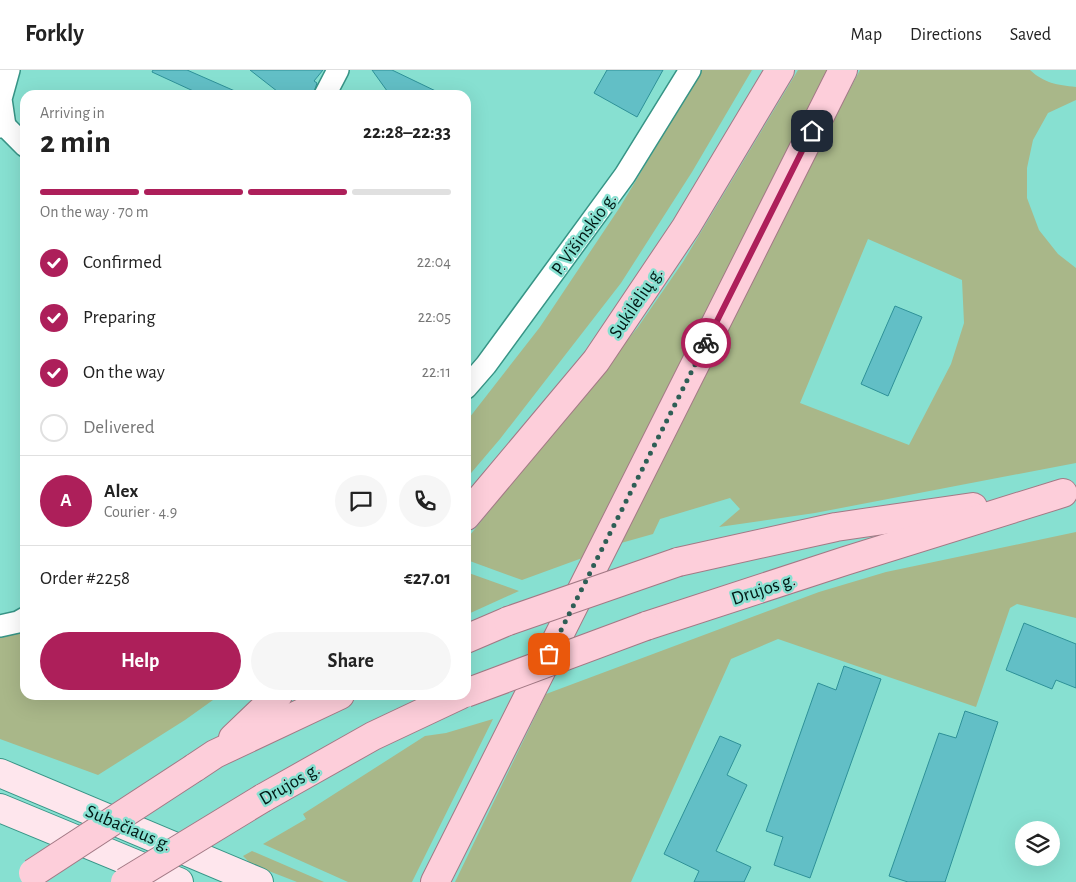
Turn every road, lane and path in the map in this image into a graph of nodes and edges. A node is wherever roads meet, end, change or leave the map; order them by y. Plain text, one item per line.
1 (9, 70) edge
2 (338, 70) edge
3 (690, 70) edge
4 (780, 70) edge
5 (842, 70) edge
6 (328, 90) edge
7 (2, 126) edge
8 (20, 142) edge
9 (471, 382) edge
10 (1069, 492) edge
11 (471, 510) edge
12 (20, 621) edge
13 (0, 626) edge
14 (471, 637) edge
15 (471, 691) edge
16 (272, 700) edge
17 (330, 700) edge
18 (448, 700) edge
19 (205, 761) junction
20 (0, 773) edge
21 (0, 808) edge
22 (27, 877) edge
23 (125, 882) edge
24 (179, 882) edge
25 (259, 882) edge
26 (435, 882) edge

1 - 7 street
2 - 6 street
3 - 9 street, P. Višinskio g.
4 - 11 main road, Sukilėlių g.
5 - 26 main road
7 - 8 street
10 - 14 main road, Drujos g., bridge
10 - 15 main road, Drujos g., bridge
12 - 13 street
16 - 19 main road
17 - 19 main road
18 - 23 main road, Drujos g., bridge
19 - 22 main road, bridge
20 - 25 main road, Subačiaus g.
21 - 24 main road, Subačiaus g.

